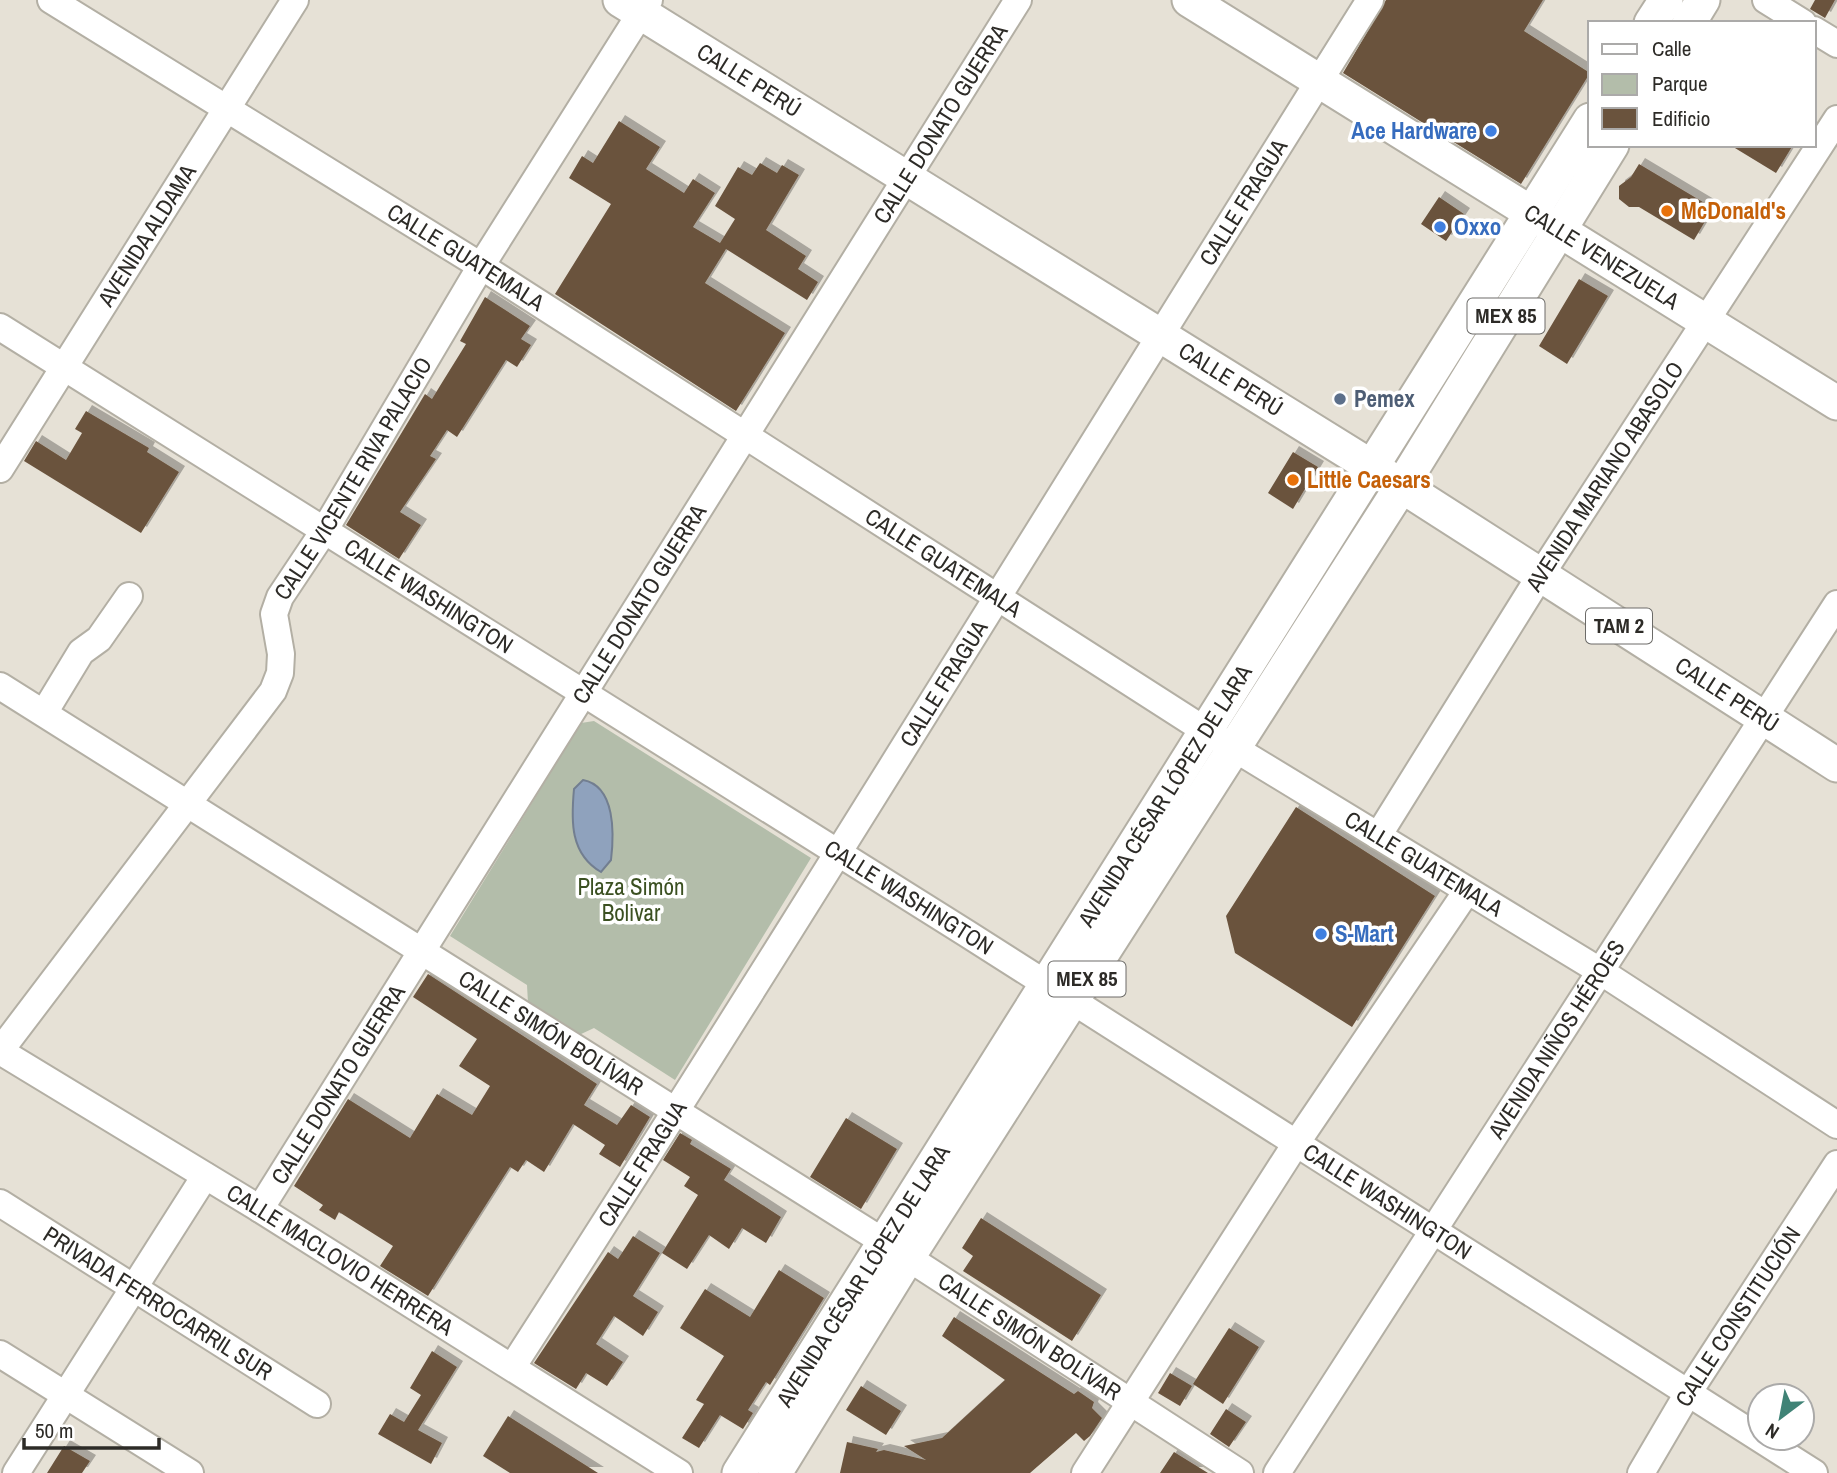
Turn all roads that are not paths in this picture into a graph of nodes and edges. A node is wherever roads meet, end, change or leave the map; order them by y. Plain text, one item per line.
1 (51, 0) edge
2 (295, 0) edge
3 (1018, 0) edge
4 (1189, 0) edge
5 (1370, 0) edge
6 (1666, 0) edge
7 (1703, 0) edge
8 (1766, 0) edge
9 (637, 4) edge
10 (1652, 21) edge
11 (1690, 21) edge
12 (1800, 21) edge
13 (1816, 31) edge
14 (1837, 44) edge
15 (1319, 81) junction
16 (226, 111) junction
17 (1837, 119) edge
18 (1588, 125) edge
19 (1610, 147) edge
20 (906, 179) junction
21 (1545, 223) junction
22 (481, 266) junction
23 (1706, 322) junction
24 (0, 327) edge
25 (1159, 335) junction
26 (64, 368) junction
27 (1837, 403) edge
28 (744, 437) junction
29 (1372, 467) junction
30 (0, 469) edge
31 (1401, 487) junction
32 (324, 531) junction
33 (1540, 576) junction
34 (128, 596) dead end
35 (995, 598) junction
36 (1837, 604) edge
37 (0, 686) edge
38 (583, 693) junction
39 (44, 713) junction
40 (1762, 717) junction
41 (1206, 731) junction
42 (1233, 749) junction
43 (1837, 765) edge
44 (189, 803) junction
45 (1378, 836) junction
46 (839, 854) junction
47 (1467, 891) junction
48 (422, 950) junction
49 (1600, 971) junction
50 (1060, 993) junction
51 (0, 1051) edge
52 (676, 1113) junction
53 (1837, 1125) edge
54 (1295, 1145) junction
55 (1837, 1164) edge
56 (205, 1177) junction
57 (0, 1203) edge
58 (260, 1209) junction
59 (1433, 1230) junction
60 (896, 1250) junction
61 (134, 1289) junction
62 (0, 1354) edge
63 (513, 1366) junction
64 (1688, 1393) junction
65 (64, 1395) junction
66 (1131, 1402) junction
67 (317, 1404) dead end
68 (16, 1473) edge
69 (190, 1473) edge
70 (679, 1473) edge
71 (739, 1473) edge
72 (775, 1473) edge
73 (1085, 1473) edge
74 (1240, 1473) edge
75 (1277, 1473) edge
76 (1641, 1473) edge
77 (1814, 1473) edge

1 - 16 street, CALLE GUATEMALA
2 - 16 street, AVENIDA ALDAMA
3 - 20 street, CALLE DONATO GUERRA
4 - 15 main road, CALLE VENEZUELA
5 - 15 street, CALLE FRAGUA
6 - 10 main road
7 - 11 main road
8 - 12 street
9 - 20 main road, CALLE PERÚ
9 - 22 street, CALLE VICENTE RIVA PALACIO
13 - 14 street
15 - 21 main road, CALLE VENEZUELA
15 - 25 street, CALLE FRAGUA
16 - 22 street, CALLE GUATEMALA
16 - 26 street, AVENIDA ALDAMA
17 - 23 street, AVENIDA MARIANO ABASOLO
18 - 21 main road, AVENIDA CÉSAR LÓPEZ DE LARA / MEX 85
19 - 21 main road, AVENIDA CÉSAR LÓPEZ DE LARA / MEX 85
20 - 25 main road, CALLE PERÚ
20 - 28 street, CALLE DONATO GUERRA
21 - 23 main road, CALLE VENEZUELA
21 - 29 main road, AVENIDA CÉSAR LÓPEZ DE LARA / MEX 85
21 - 31 main road, AVENIDA CÉSAR LÓPEZ DE LARA / MEX 85
22 - 28 street, CALLE GUATEMALA
22 - 32 street, CALLE VICENTE RIVA PALACIO
23 - 27 main road, CALLE VENEZUELA
23 - 33 street, AVENIDA MARIANO ABASOLO
24 - 26 street, CALLE WASHINGTON
25 - 29 main road, CALLE PERÚ
25 - 35 street, CALLE FRAGUA
26 - 30 street, AVENIDA ALDAMA
26 - 32 street, CALLE WASHINGTON
28 - 35 street, CALLE GUATEMALA
28 - 38 street, CALLE DONATO GUERRA
29 - 31 main road, CALLE PERÚ / TAM 2
29 - 41 main road, AVENIDA CÉSAR LÓPEZ DE LARA / MEX 85
31 - 33 main road, CALLE PERÚ / TAM 2
31 - 42 main road, AVENIDA CÉSAR LÓPEZ DE LARA / MEX 85
32 - 38 street, CALLE WASHINGTON
32 - 44 street, CALLE VICENTE RIVA PALACIO
33 - 40 main road, CALLE PERÚ / TAM 2
33 - 45 street, AVENIDA MARIANO ABASOLO
34 - 39 street
35 - 41 street, CALLE GUATEMALA
35 - 46 street, CALLE FRAGUA
36 - 40 street, AVENIDA NIÑOS HÉROES
37 - 39 street, CALLE SIMÓN BOLÍVAR
38 - 46 street, CALLE WASHINGTON
38 - 48 street, CALLE DONATO GUERRA
39 - 44 street, CALLE SIMÓN BOLÍVAR
40 - 43 main road, CALLE PERÚ / TAM 2
40 - 49 street, AVENIDA NIÑOS HÉROES
41 - 42 street, CALLE GUATEMALA
41 - 50 main road, AVENIDA CÉSAR LÓPEZ DE LARA / MEX 85
42 - 45 street, CALLE GUATEMALA
42 - 50 main road, AVENIDA CÉSAR LÓPEZ DE LARA / MEX 85
44 - 48 street, CALLE SIMÓN BOLÍVAR
44 - 51 street, CALLE VICENTE RIVA PALACIO
45 - 47 street, CALLE GUATEMALA
46 - 50 street, CALLE WASHINGTON
46 - 52 street, CALLE FRAGUA
47 - 49 street, CALLE GUATEMALA
47 - 54 street
48 - 52 street, CALLE SIMÓN BOLÍVAR
48 - 58 street, CALLE DONATO GUERRA
49 - 53 street, CALLE GUATEMALA
49 - 59 street, AVENIDA NIÑOS HÉROES
50 - 54 street, CALLE WASHINGTON
50 - 60 main road, AVENIDA CÉSAR LÓPEZ DE LARA / MEX 85
51 - 56 street, CALLE MACLOVIO HERRERA
52 - 60 street, CALLE SIMÓN BOLÍVAR
52 - 63 street, CALLE FRAGUA
54 - 59 street, CALLE WASHINGTON
54 - 66 street
55 - 64 street, CALLE CONSTITUCIÓN
56 - 58 street, CALLE MACLOVIO HERRERA
56 - 61 street
57 - 61 street, PRIVADA FERROCARRIL SUR
58 - 63 street, CALLE MACLOVIO HERRERA
59 - 64 street, CALLE WASHINGTON
59 - 75 street, AVENIDA NIÑOS HÉROES
60 - 66 street, CALLE SIMÓN BOLÍVAR
60 - 71 main road, AVENIDA CÉSAR LÓPEZ DE LARA / MEX 85
60 - 72 main road, AVENIDA CÉSAR LÓPEZ DE LARA / MEX 85
61 - 65 street
61 - 67 street, PRIVADA FERROCARRIL SUR
62 - 65 street
63 - 70 street, CALLE MACLOVIO HERRERA
64 - 76 street, CALLE CONSTITUCIÓN
64 - 77 street, CALLE WASHINGTON
65 - 68 street
65 - 69 street
66 - 73 street
66 - 74 street, CALLE SIMÓN BOLÍVAR

